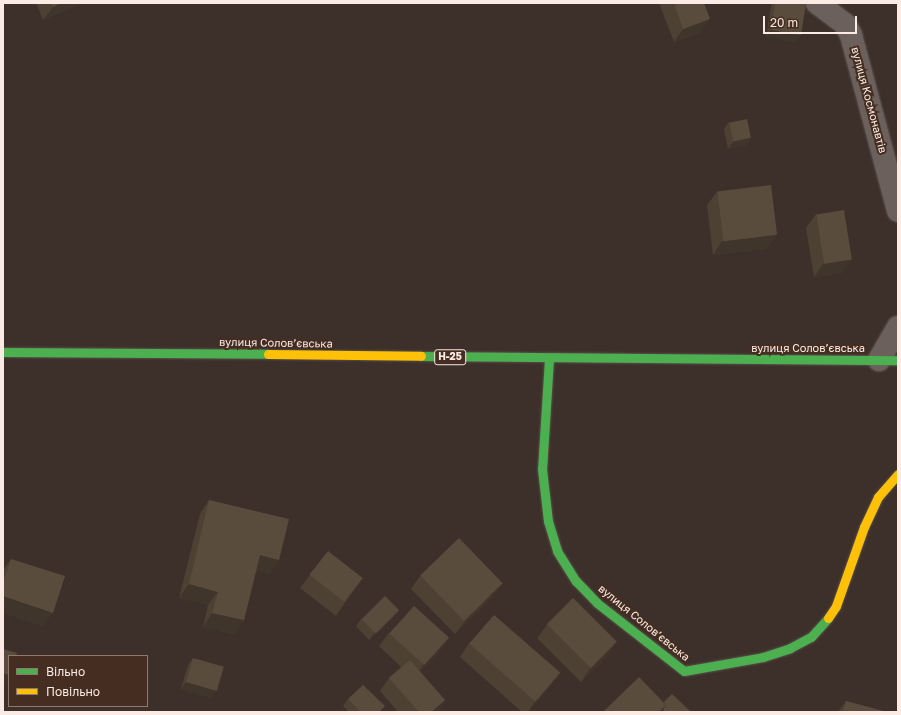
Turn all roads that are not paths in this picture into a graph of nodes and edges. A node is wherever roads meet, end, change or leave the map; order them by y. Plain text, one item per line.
1 (817, 3) edge
2 (898, 211) edge
3 (898, 327) edge
4 (3, 352) edge
5 (549, 359) junction
6 (888, 360) edge
7 (898, 474) edge

1 - 2 street, вулиця Космонавтів
3 - 6 street
4 - 5 main road, вулиця Соловʼєвська / Н-25
5 - 6 main road, вулиця Соловʼєвська / Н-25
5 - 7 main road, вулиця Соловʼєвська

